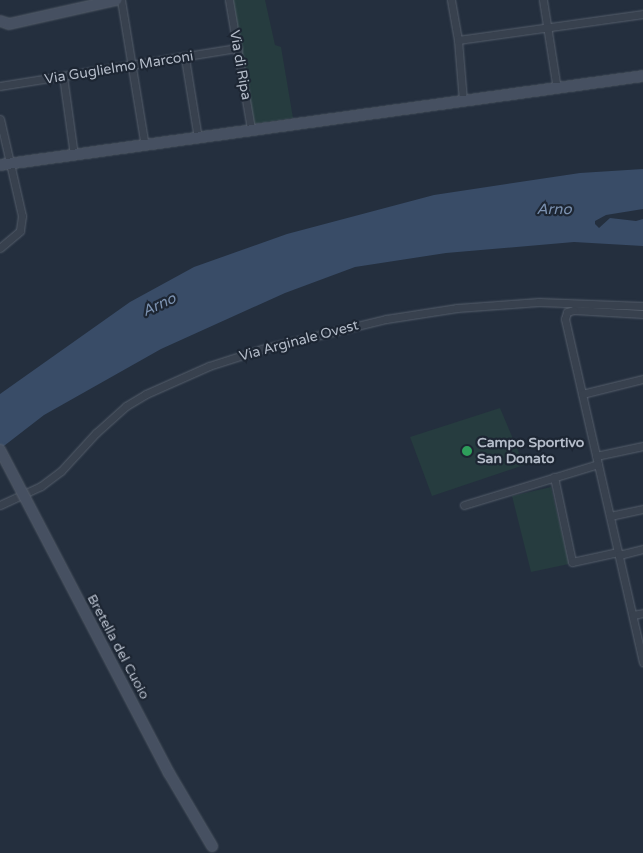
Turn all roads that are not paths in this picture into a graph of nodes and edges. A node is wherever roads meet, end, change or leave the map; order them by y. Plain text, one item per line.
1 (116, 0) edge
2 (121, 0) edge
3 (229, 0) edge
4 (451, 0) edge
5 (543, 0) edge
6 (87, 4) edge
7 (643, 14) edge
8 (0, 21) edge
9 (549, 29) junction
10 (458, 40) junction
11 (238, 48) junction
12 (185, 58) junction
13 (132, 67) junction
14 (63, 76) junction
15 (643, 76) edge
16 (0, 86) edge
17 (557, 89) junction
18 (463, 101) junction
19 (0, 118) edge
20 (252, 129) junction
21 (198, 138) junction
22 (144, 146) junction
23 (74, 155) junction
24 (5, 165) edge
25 (0, 248) edge
26 (643, 306) edge
27 (643, 314) edge
28 (643, 379) edge
29 (582, 394) junction
30 (643, 446) edge
31 (0, 450) edge
32 (596, 456) junction
33 (598, 464) junction
34 (554, 477) junction
35 (0, 505) edge
36 (464, 505) dead end
37 (643, 508) edge
38 (610, 516) junction
39 (643, 549) edge
40 (618, 554) junction
41 (643, 613) edge
42 (632, 615) junction
43 (643, 662) edge
44 (215, 849) edge

1 - 6 street
2 - 13 street
3 - 11 street, Via di Ripa
4 - 10 street
5 - 9 street
6 - 8 street
7 - 9 street
9 - 10 street
9 - 17 street
10 - 18 street
11 - 12 street, Via Guglielmo Marconi
11 - 20 street, Via di Ripa
12 - 13 street, Via Guglielmo Marconi
12 - 21 street
13 - 14 street, Via Guglielmo Marconi
13 - 22 street
14 - 16 street, Via Guglielmo Marconi
14 - 23 street
15 - 17 street
17 - 18 street
18 - 20 street
19 - 24 street
20 - 21 street
21 - 22 street
22 - 23 street
23 - 24 street
24 - 25 street
26 - 35 street, Via Arginale Ovest
27 - 29 street
28 - 29 street
29 - 32 street
30 - 32 street
31 - 44 street, Bretella del Cuoio, bridge
32 - 33 street
33 - 34 street
33 - 38 street
34 - 36 street
34 - 40 street
37 - 38 street
38 - 40 street
39 - 40 street
40 - 42 street
41 - 42 street
42 - 43 street

